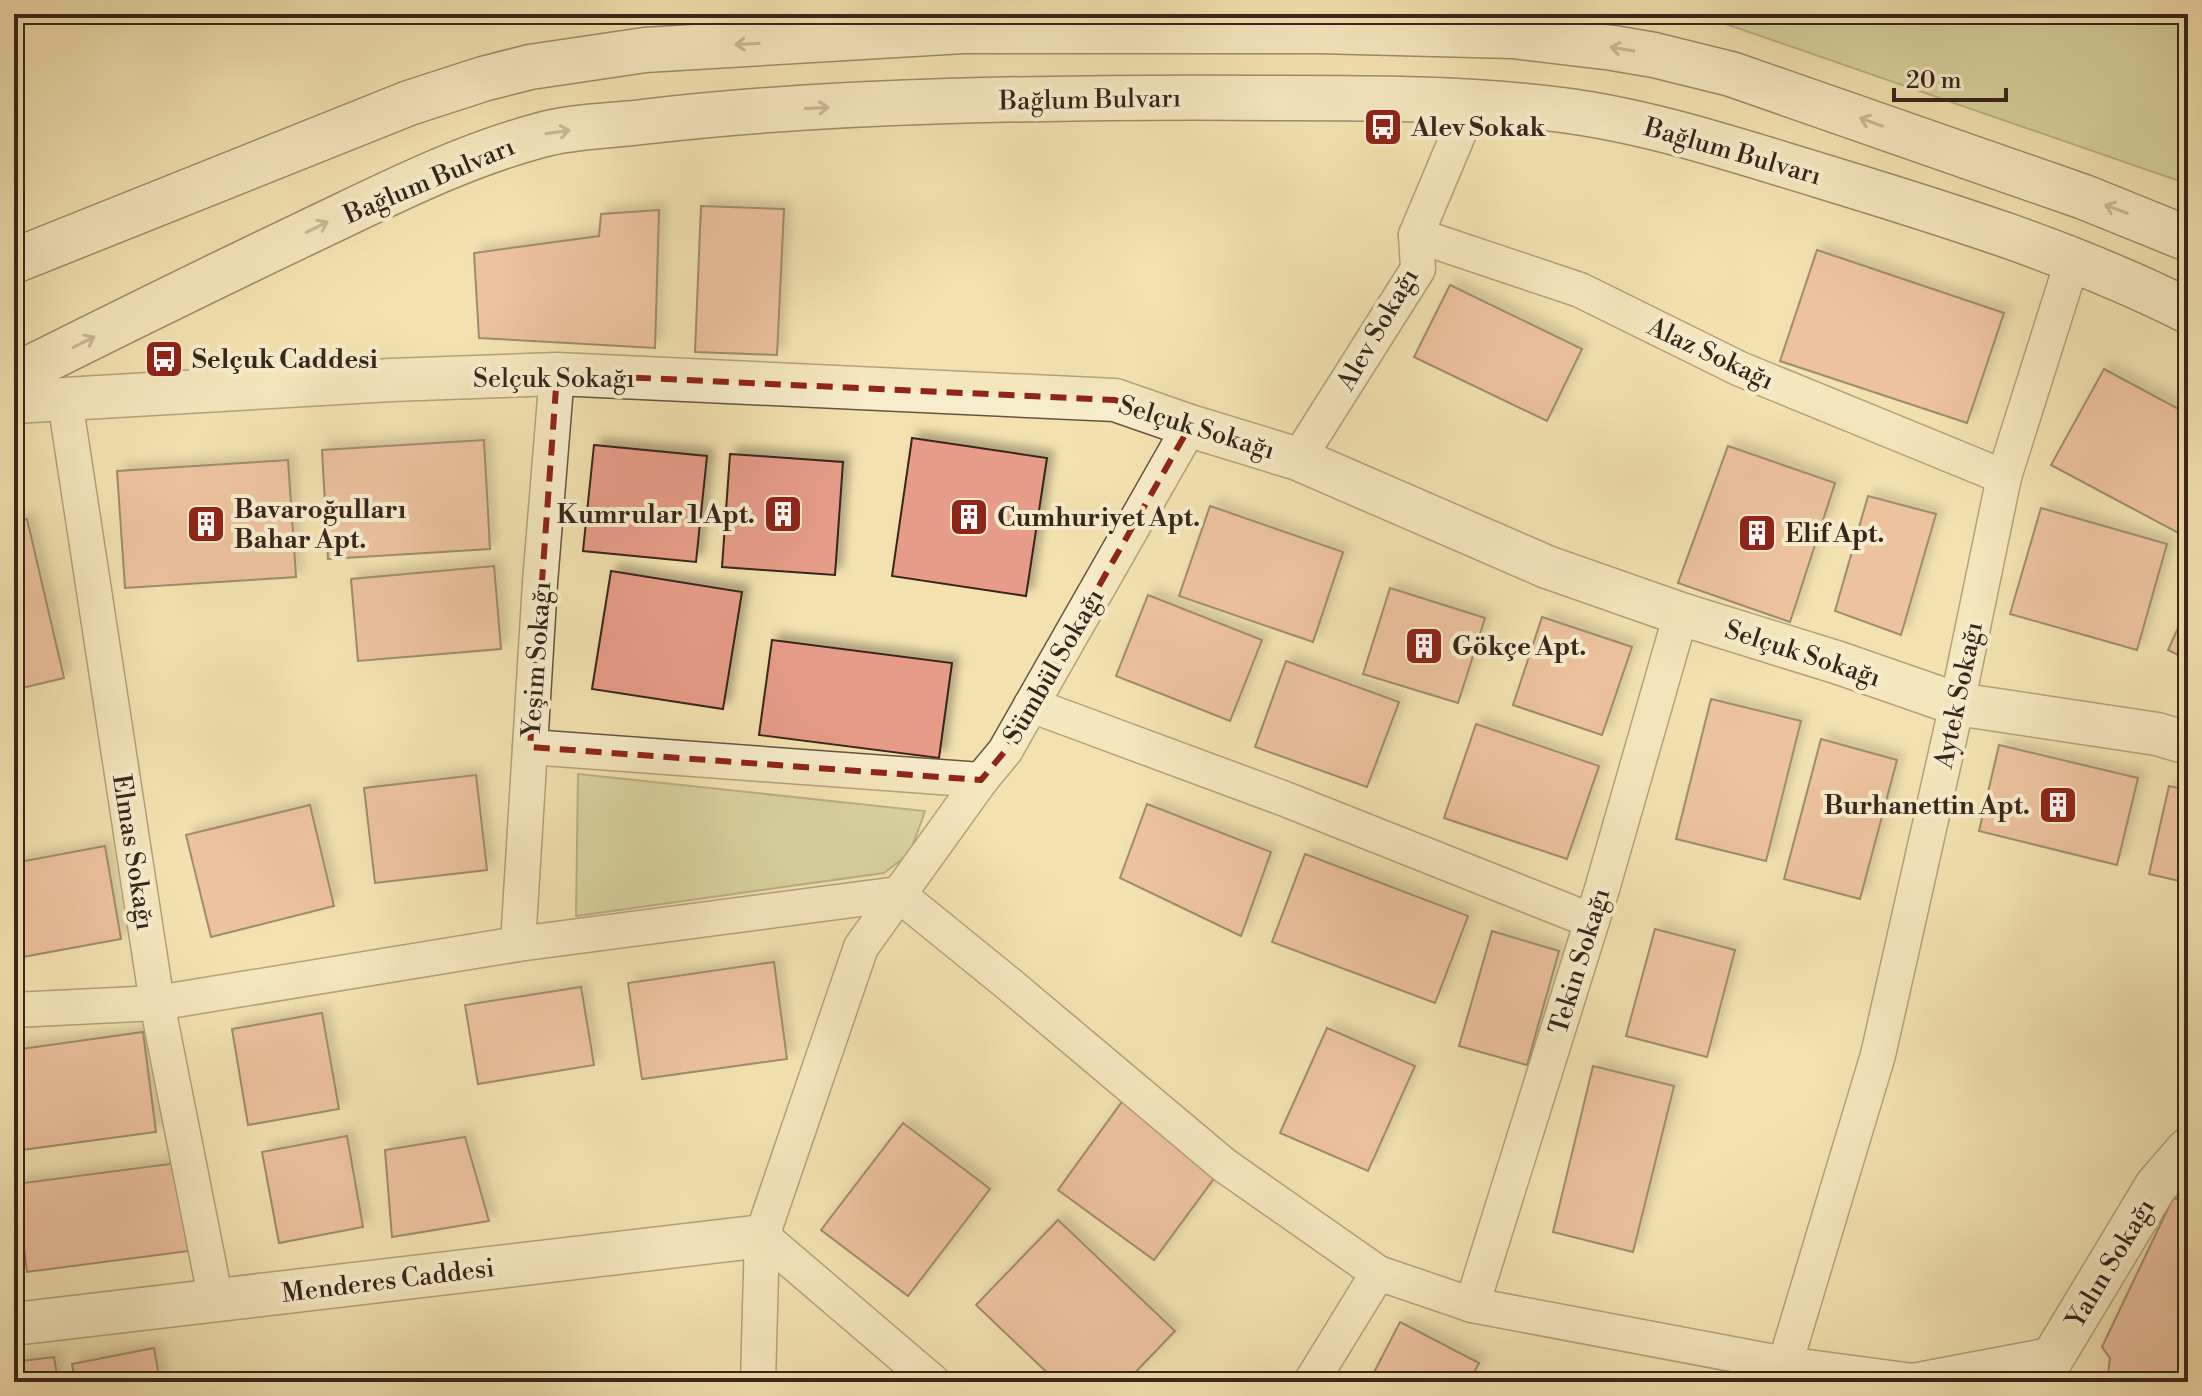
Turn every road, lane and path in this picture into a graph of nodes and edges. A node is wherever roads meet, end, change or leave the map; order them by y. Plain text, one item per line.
1 (1472, 102) junction
2 (1416, 235) junction
3 (2188, 239) edge
4 (2073, 259) junction
5 (14, 261) edge
6 (2188, 311) edge
7 (557, 374) junction
8 (14, 376) edge
9 (65, 401) junction
10 (14, 402) edge
11 (1190, 426) junction
12 (1298, 459) junction
13 (2004, 477) junction
14 (1681, 614) junction
15 (1957, 704) junction
16 (1031, 705) junction
17 (2188, 743) edge
18 (530, 747) junction
19 (981, 780) junction
20 (898, 894) junction
21 (1592, 921) junction
22 (518, 944) junction
23 (157, 1003) junction
24 (14, 1010) edge
25 (2188, 1149) edge
26 (762, 1236) junction
27 (1378, 1273) junction
28 (216, 1301) junction
29 (1472, 1305) junction
30 (14, 1324) edge
31 (1785, 1364) junction
32 (2046, 1368) edge
33 (758, 1382) edge
34 (933, 1382) edge
35 (1311, 1382) edge

1 - 2 street, Alev Sokağı
1 - 4 main road, Bağlum Bulvarı
8 -> 1 main road, Bağlum Bulvarı
2 - 12 street, Alev Sokağı
2 - 13 street, Alaz Sokağı
3 -> 5 main road
4 - 6 main road, Bağlum Bulvarı
4 - 13 street, Aytek Sokağı
7 - 9 street, Selçuk Sokağı
7 - 11 street, Selçuk Sokağı
7 - 18 street, Yeşim Sokağı
9 - 10 street, Selçuk Sokağı
9 - 23 street, Elmas Sokağı
11 - 12 street, Selçuk Sokağı
11 - 16 street, Sümbül Sokağı
12 - 14 street, Selçuk Sokağı
13 - 15 street, Aytek Sokağı
14 - 15 street, Selçuk Sokağı
14 - 21 street, Tekin Sokağı
15 - 17 street, Selçuk Sokağı
15 - 31 street, Aytek Sokağı
16 - 19 street, Sümbül Sokağı
16 - 21 street
18 - 19 street
18 - 22 street, Yeşim Sokağı
19 - 20 street, Sümbül Sokağı
20 - 22 street
20 - 26 street, Sümbül Sokağı
20 - 27 street
21 - 29 street, Tekin Sokağı
22 - 23 street
23 - 24 street
23 - 28 street, Elmas Sokağı
25 - 32 street, Yalın Sokağı
26 - 28 street, Menderes Caddesi
26 - 33 street, Sümbül Sokağı
26 - 34 street
27 - 29 street
27 - 35 street
28 - 30 street, Menderes Caddesi
29 - 31 street
31 - 32 street

